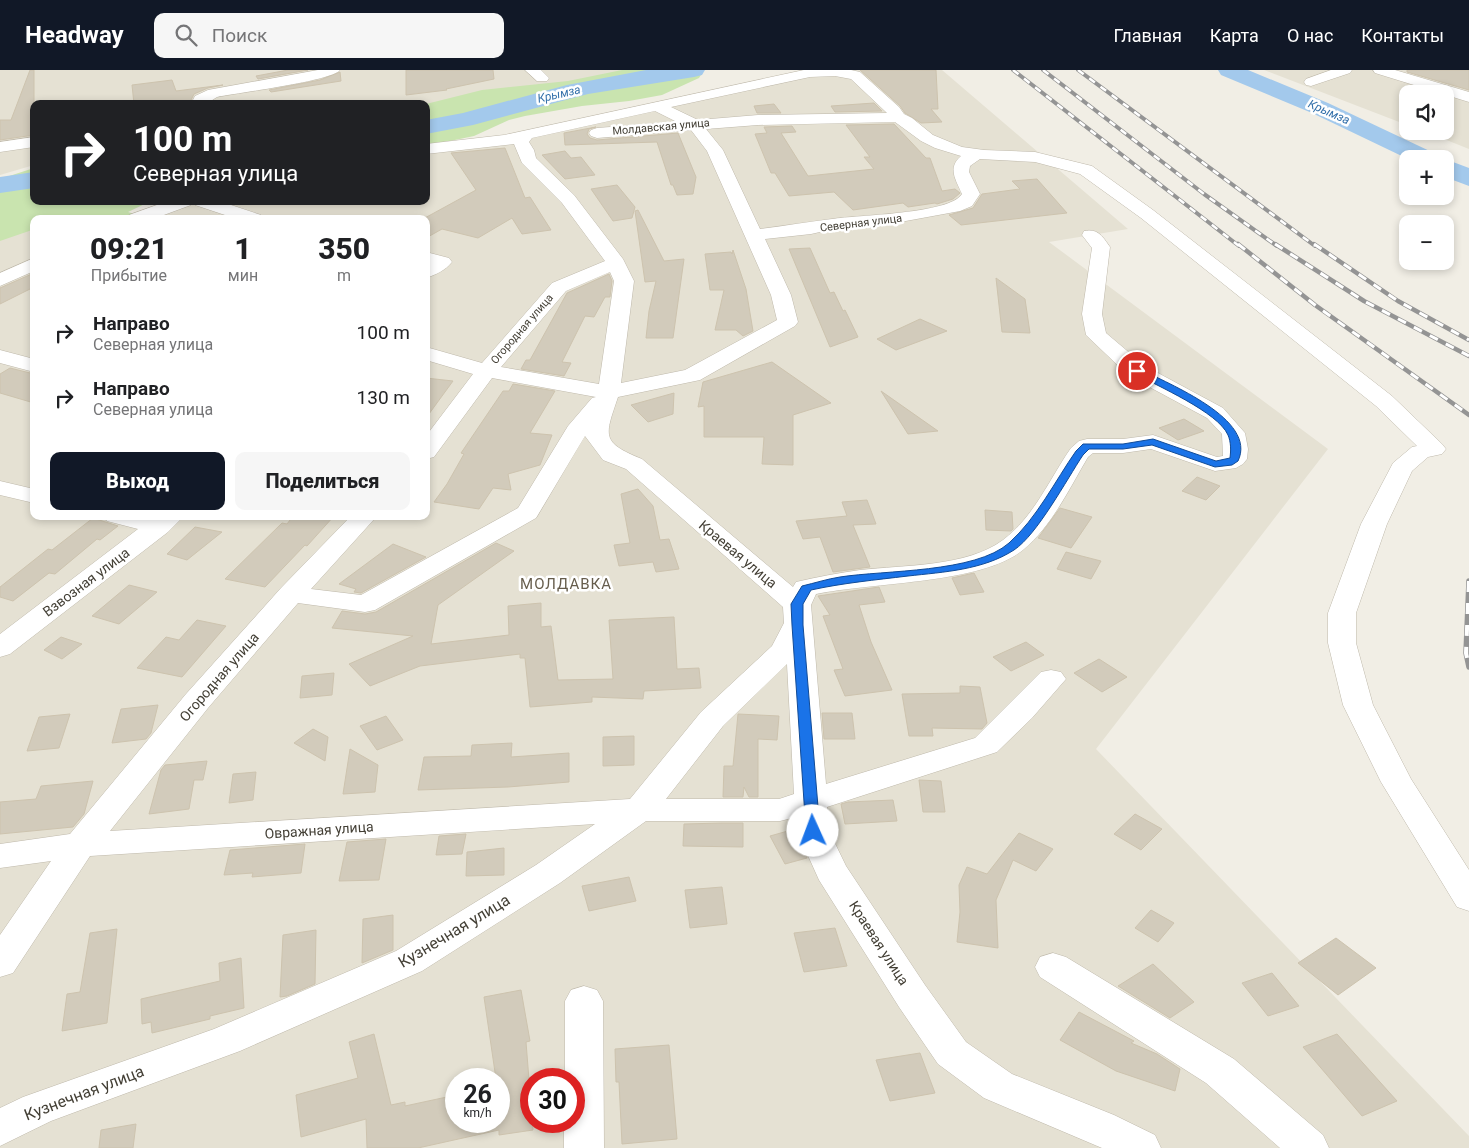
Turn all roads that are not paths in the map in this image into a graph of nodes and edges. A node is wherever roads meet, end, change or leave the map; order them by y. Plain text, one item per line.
1 (334, 70) edge
2 (1345, 70) edge
3 (1380, 70) edge
4 (1311, 82) dead end
5 (1469, 98) edge
6 (200, 100) edge
7 (657, 106) junction
8 (897, 117) junction
9 (694, 124) junction
10 (512, 139) junction
11 (30, 143) edge
12 (0, 147) edge
13 (430, 149) edge
14 (979, 154) junction
15 (174, 205) edge
16 (213, 205) edge
17 (147, 215) edge
18 (242, 215) edge
19 (752, 235) junction
20 (1091, 235) dead end
21 (430, 259) edge
22 (616, 263) junction
23 (30, 266) edge
24 (430, 270) edge
25 (0, 280) edge
26 (430, 354) edge
27 (0, 356) edge
28 (30, 365) edge
29 (486, 371) junction
30 (609, 392) junction
31 (430, 447) edge
32 (0, 488) edge
33 (30, 495) edge
34 (361, 520) edge
35 (165, 521) edge
36 (291, 594) junction
37 (797, 615) junction
38 (0, 648) edge
39 (1050, 679) dead end
40 (812, 799) junction
41 (639, 810) junction
42 (80, 845) junction
43 (0, 856) edge
44 (1469, 898) edge
45 (0, 963) edge
46 (1053, 967) dead end
47 (584, 1001) dead end
48 (0, 1128) edge
49 (584, 1148) edge
50 (1141, 1148) edge
51 (1309, 1148) edge

1 - 6 street
2 - 4 street
3 - 5 street
7 - 8 street
7 - 9 street
7 - 10 street
8 - 9 street, Молдавская улица
8 - 14 street
9 - 10 street, Молдавская улица
9 - 19 street
10 - 13 street, Молдавская улица
10 - 22 street
11 - 12 street
14 - 19 street, Северная улица
14 - 44 street
15 - 17 street
16 - 18 street
19 - 30 street
20 - 37 street
21 - 24 street
22 - 29 street, Огородная улица
22 - 30 street, Краевая улица
23 - 25 street
26 - 29 street
27 - 28 street
29 - 30 street
29 - 31 street, Огородная улица
30 - 36 street
30 - 37 street, Краевая улица
32 - 33 street
34 - 36 street, Огородная улица
35 - 38 street, Взвозная улица
36 - 42 street, Огородная улица
37 - 40 street, Краевая улица
37 - 41 street, Кузнечная улица
39 - 40 street, Овражная улица
40 - 41 street, Овражная улица
40 - 50 street, Краевая улица
41 - 42 street, Овражная улица
41 - 48 street, Кузнечная улица
42 - 43 street, Овражная улица
42 - 45 street, Огородная улица
46 - 51 street
47 - 49 street

